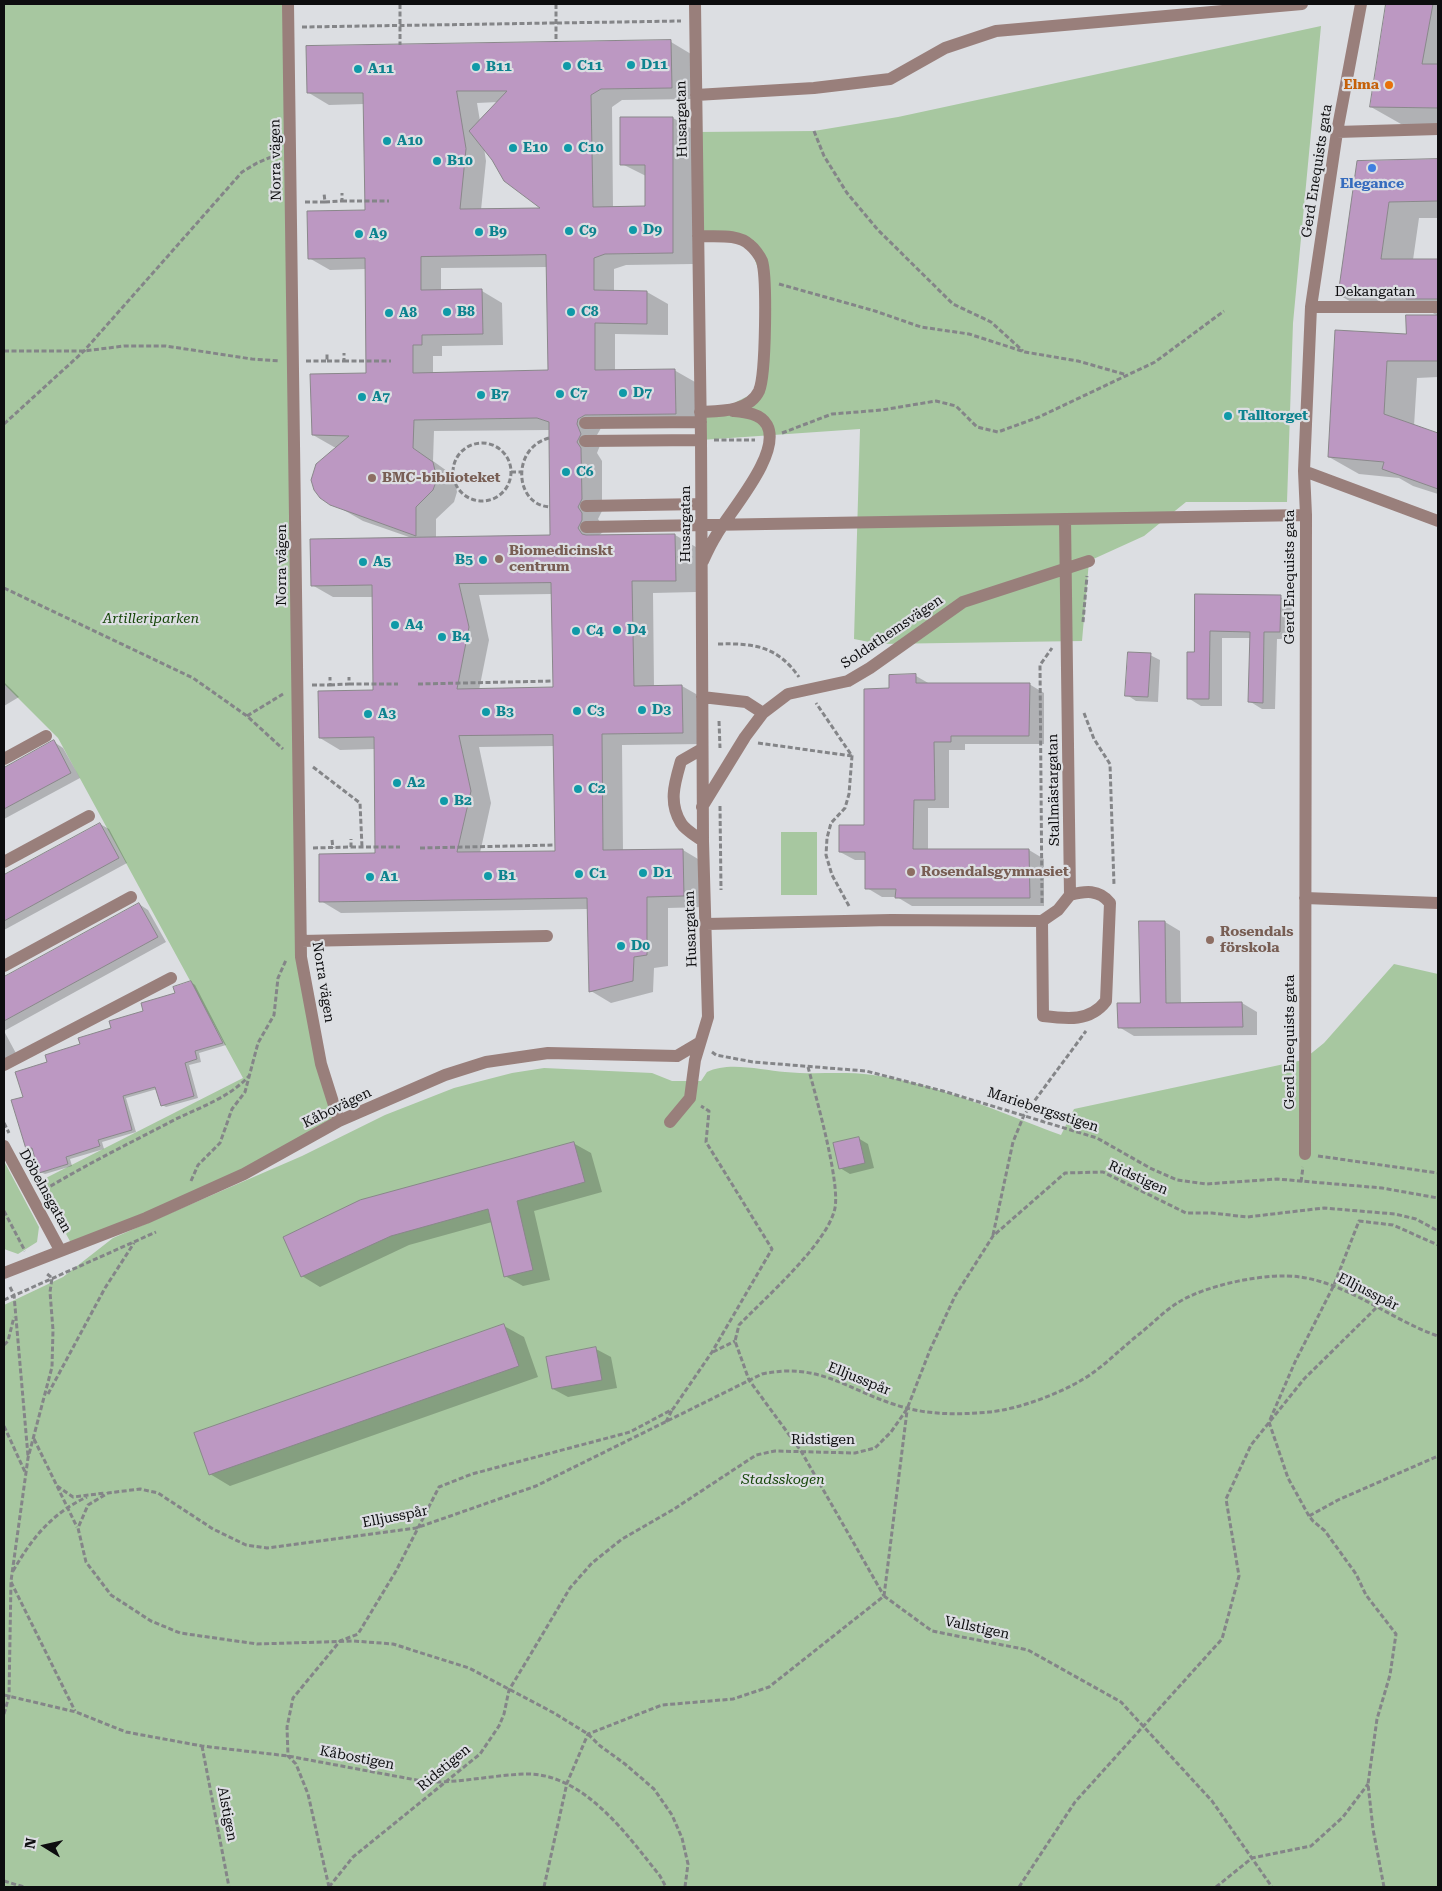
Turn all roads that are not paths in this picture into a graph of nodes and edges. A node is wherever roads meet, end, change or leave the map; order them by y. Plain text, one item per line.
1 (288, 4) edge
2 (695, 4) edge
3 (1302, 4) edge
4 (1361, 4) edge
5 (696, 95) junction
6 (1438, 129) edge
7 (1337, 132) junction
8 (698, 236) junction
9 (1312, 307) junction
10 (1438, 307) edge
11 (730, 410) junction
12 (700, 417) junction
13 (585, 423) dead end
14 (701, 440) junction
15 (585, 441) dead end
16 (1304, 471) junction
17 (701, 504) junction
18 (586, 506) dead end
19 (1306, 515) junction
20 (1066, 519) junction
21 (1438, 521) edge
22 (722, 525) junction
23 (701, 526) junction
24 (586, 527) dead end
25 (1089, 561) road end
26 (702, 563) junction
27 (1066, 568) junction
28 (702, 697) junction
29 (763, 713) junction
30 (46, 736) dead end
31 (702, 748) junction
32 (4, 758) edge
33 (702, 807) junction
34 (89, 816) dead end
35 (703, 841) junction
36 (4, 862) edge
37 (1070, 895) junction
38 (131, 897) dead end
39 (1305, 898) junction
40 (1438, 903) edge
41 (1042, 921) junction
42 (706, 924) junction
43 (547, 936) dead end
44 (301, 941) junction
45 (4, 966) edge
46 (171, 978) dead end
47 (699, 1043) junction
48 (4, 1065) edge
49 (339, 1121) junction
50 (670, 1122) dead end
51 (4, 1146) edge
52 (1305, 1154) road end
53 (60, 1250) junction
54 (5, 1277) edge

1 - 44 street, Norra vägen
2 - 5 street, Husargatan
3 - 5 street
4 - 7 street, Gerd Enequists gata
5 - 8 street, Husargatan
6 - 7 street
7 - 9 street, Gerd Enequists gata
8 - 11 street
8 - 12 street, Husargatan
9 - 10 street, Dekangatan
9 - 16 street, Gerd Enequists gata
11 - 12 street
11 - 22 street
12 - 13 street
12 - 14 street, Husargatan
14 - 15 street
14 - 17 street, Husargatan
16 - 19 street, Gerd Enequists gata
16 - 21 street
17 - 18 street
17 - 23 street, Husargatan
19 - 20 street
19 - 39 street, Gerd Enequists gata
20 - 22 street
20 - 27 street, Stallmästargatan
22 - 23 street
22 - 26 street
23 - 24 street
23 - 26 street, Husargatan
25 - 27 street, Soldathemsvägen
26 - 28 street, Husargatan
27 - 29 street, Soldathemsvägen
27 - 37 street, Stallmästargatan
28 - 29 street
28 - 31 street, Husargatan
29 - 33 street, Soldathemsvägen
30 - 32 street
31 - 33 street, Husargatan
31 - 35 street
33 - 35 street, Husargatan
34 - 36 street
35 - 42 street, Husargatan
37 - 41 street
37 - 41 street
38 - 45 street
39 - 40 street
39 - 52 street, Gerd Enequists gata
41 - 42 street
42 - 47 street, Husargatan
43 - 44 street
44 - 49 street, Norra vägen
46 - 48 street
47 - 49 street, Kåbovägen
47 - 50 street, Husargatan
49 - 53 street, Kåbovägen
51 - 53 street, Döbelnsgatan
53 - 54 street, Kåbovägen

